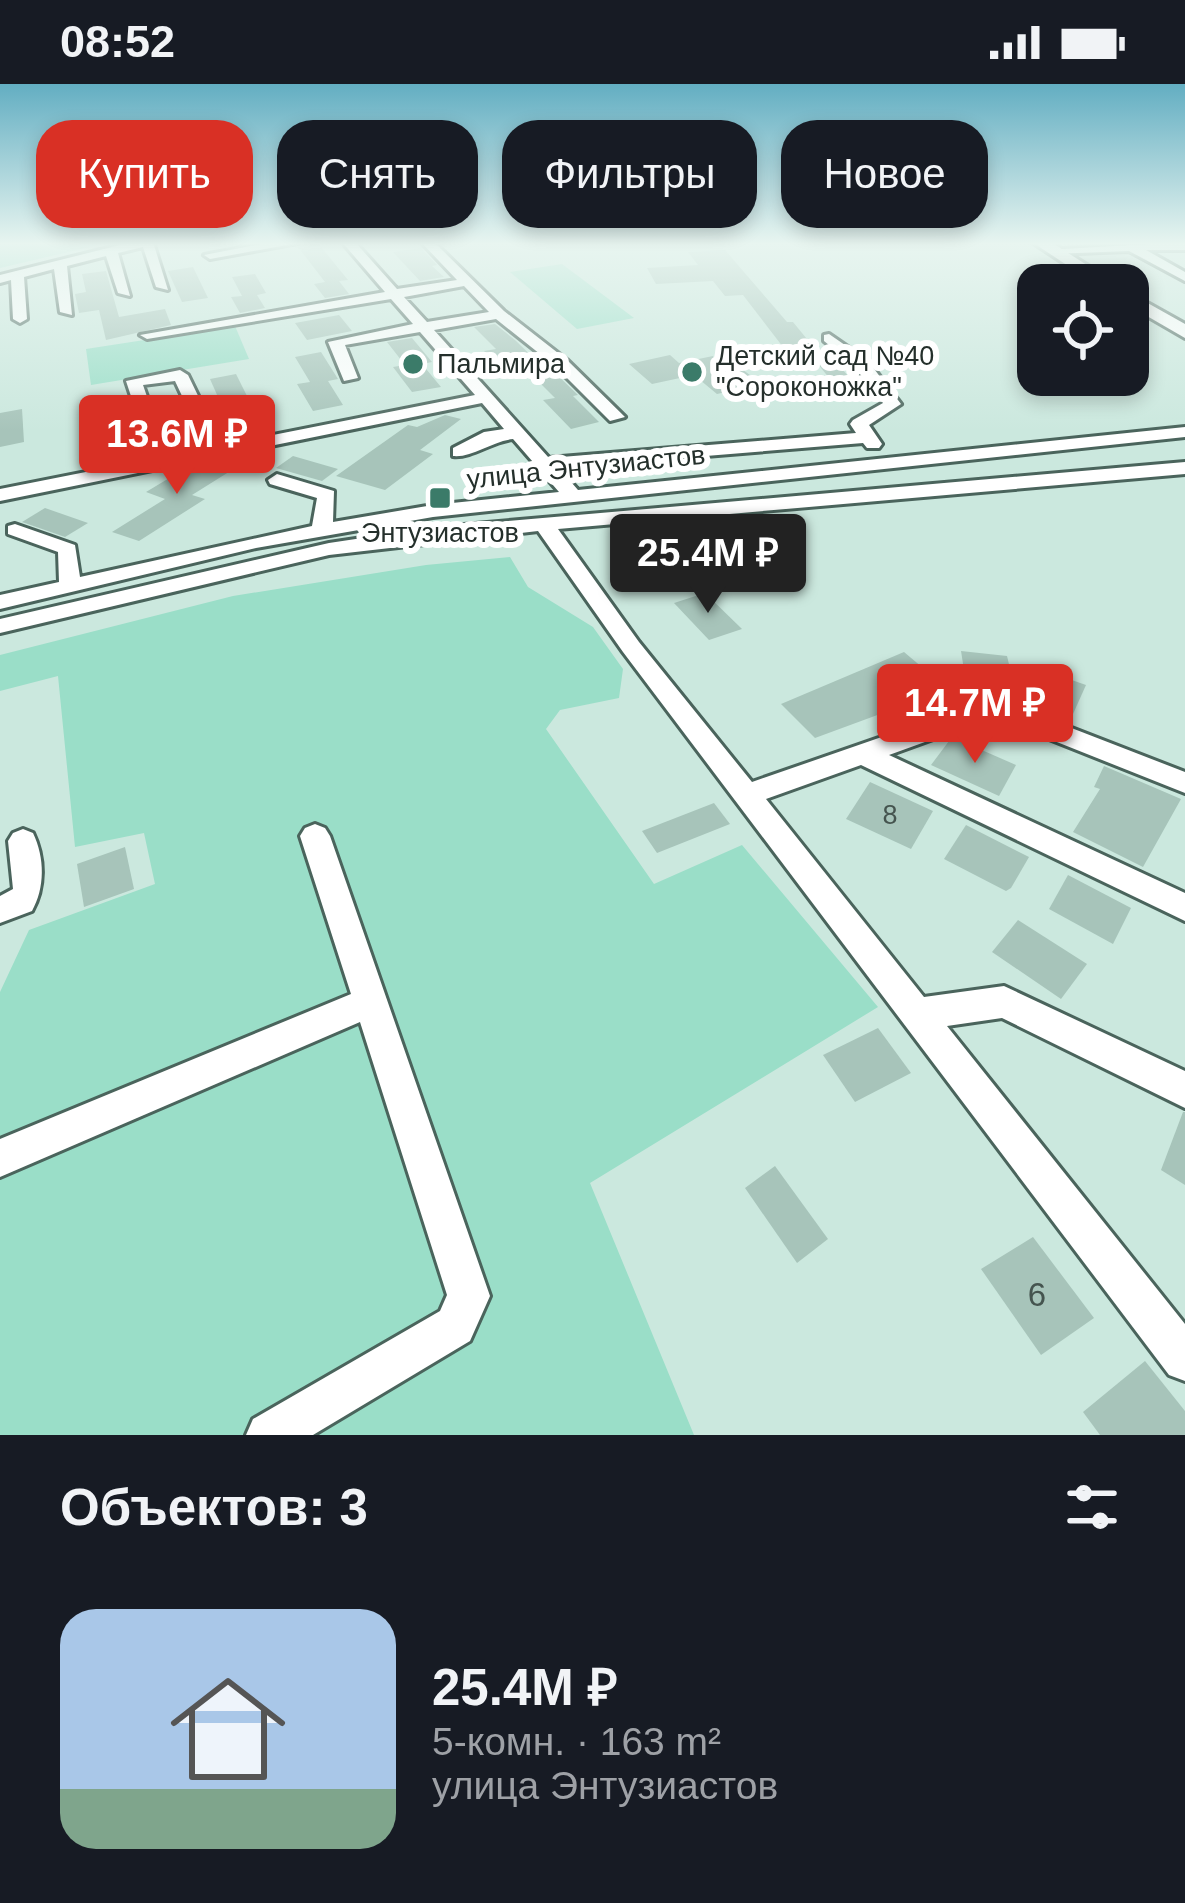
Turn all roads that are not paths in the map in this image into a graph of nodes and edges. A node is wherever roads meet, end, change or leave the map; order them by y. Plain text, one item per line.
1 (19, 305) edge
2 (66, 305) edge
3 (302, 305) edge
4 (400, 305) edge
5 (490, 305) edge
6 (1149, 308) edge
7 (67, 312) dead end
8 (499, 314) junction
9 (20, 319) dead end
10 (1182, 327) edge
11 (422, 328) junction
12 (147, 335) dead end
13 (830, 338) dead end
14 (350, 378) dead end
15 (484, 398) junction
16 (616, 417) dead end
17 (1185, 432) edge
18 (517, 433) junction
19 (868, 437) junction
20 (1115, 439) junction
21 (216, 445) junction
22 (459, 452) dead end
23 (885, 462) junction
24 (545, 464) junction
25 (1185, 468) edge
26 (1154, 470) junction
27 (277, 480) dead end
28 (0, 495) edge
29 (573, 496) junction
30 (542, 521) junction
31 (322, 528) junction
32 (15, 530) dead end
33 (70, 586) junction
34 (0, 602) edge
35 (0, 626) edge
36 (863, 754) junction
37 (1185, 783) edge
38 (749, 794) junction
39 (315, 836) dead end
40 (23, 841) dead end
41 (1185, 908) edge
42 (0, 910) edge
43 (370, 1002) junction
44 (919, 1014) junction
45 (1185, 1090) edge
46 (0, 1158) edge
47 (1185, 1359) edge
48 (269, 1435) edge

1 - 9 street
2 - 7 street
3 - 12 street
4 - 11 street
5 - 8 street
6 - 10 main road
8 - 11 street
8 - 16 street
11 - 14 street
11 - 15 street
13 - 19 street
15 - 18 street
15 - 21 street
17 - 20 street, улица Энтузиастов
18 - 22 street
18 - 24 street
19 - 23 street
19 - 24 street
20 - 23 street, улица Энтузиастов
20 - 26 street
21 - 21 street
21 - 28 street
23 - 29 street, улица Энтузиастов
24 - 29 street
25 - 26 street, улица Энтузиастов
26 - 30 street, улица Энтузиастов
27 - 31 street
29 - 31 street, улица Энтузиастов
30 - 35 street, улица Энтузиастов
30 - 38 street
31 - 33 street, улица Энтузиастов
32 - 33 street
33 - 34 street, улица Энтузиастов
36 - 37 street
36 - 38 street
36 - 41 street
38 - 44 street
39 - 43 street
40 - 42 street
43 - 46 street
43 - 48 street
44 - 45 street
44 - 47 street

